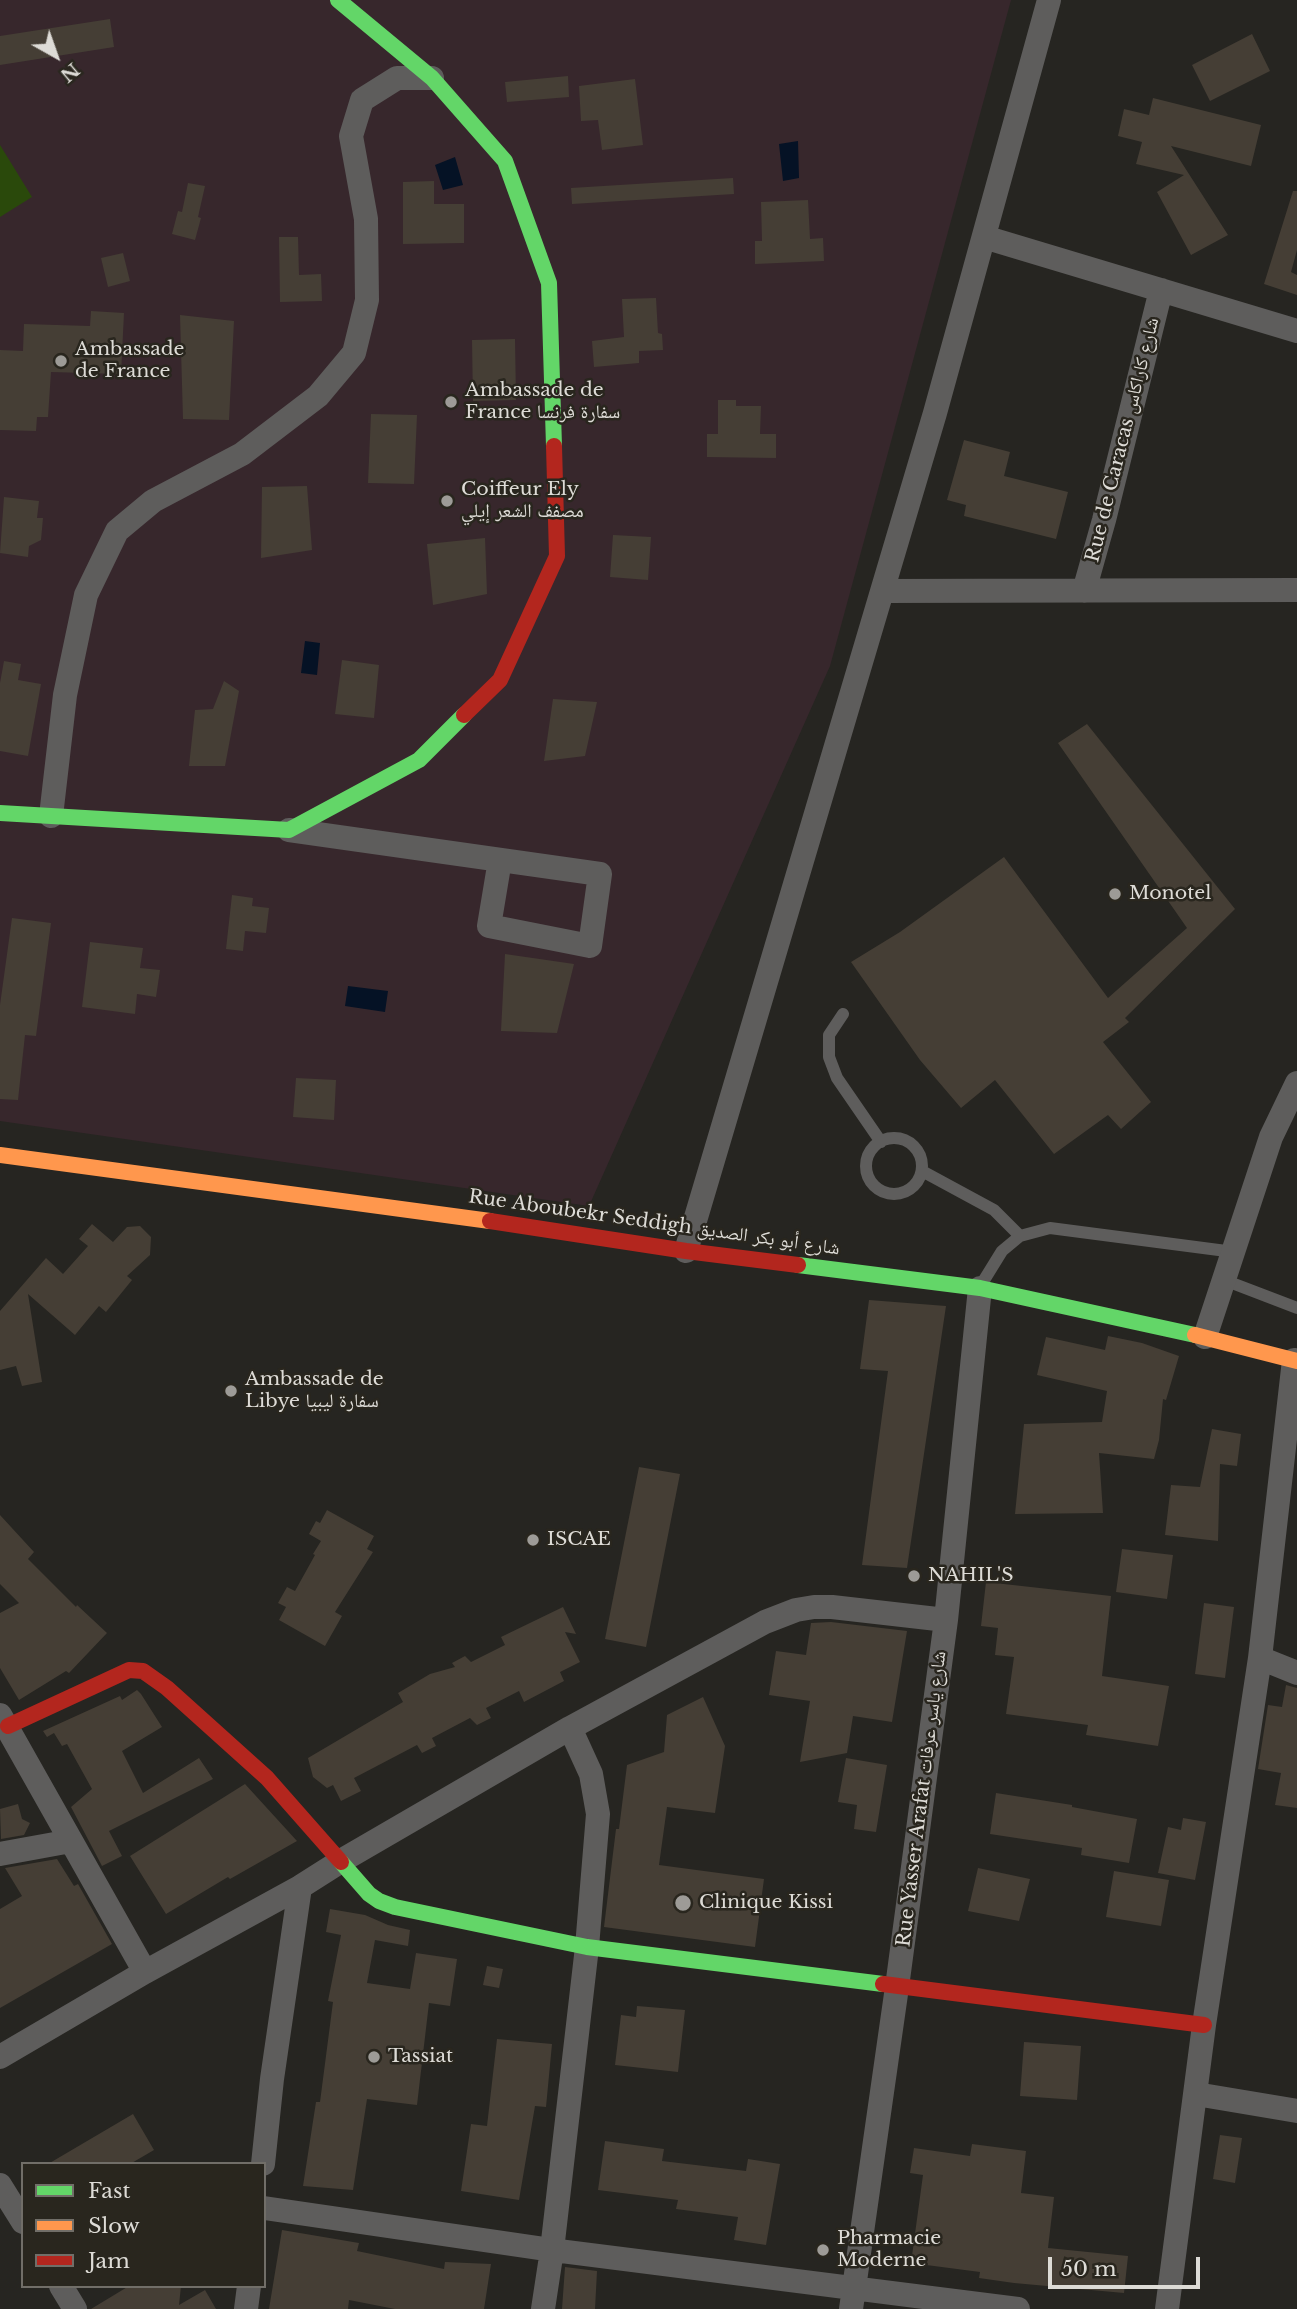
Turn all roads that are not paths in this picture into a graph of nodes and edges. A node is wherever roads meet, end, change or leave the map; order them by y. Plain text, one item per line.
1 (338, 0) edge
2 (1049, 0) edge
3 (432, 78) junction
4 (984, 237) junction
5 (1161, 290) junction
6 (1297, 331) edge
7 (1297, 590) edge
8 (883, 591) junction
9 (1084, 591) junction
10 (0, 813) edge
11 (51, 816) junction
12 (289, 830) junction
13 (500, 860) junction
14 (843, 1014) dead end
15 (1297, 1083) edge
16 (881, 1142) junction
17 (0, 1155) edge
18 (922, 1171) junction
19 (1020, 1236) junction
20 (686, 1251) junction
21 (1234, 1252) junction
22 (1224, 1280) junction
23 (980, 1288) junction
24 (1297, 1308) edge
25 (1205, 1337) junction
26 (1295, 1360) edge
27 (946, 1620) junction
28 (1260, 1658) junction
29 (1297, 1673) edge
30 (4, 1720) edge
31 (570, 1728) junction
32 (71, 1841) junction
33 (0, 1854) edge
34 (341, 1861) junction
35 (300, 1887) junction
36 (586, 1947) junction
37 (145, 1972) junction
38 (897, 1987) junction
39 (1204, 2025) junction
40 (0, 2057) edge
41 (1196, 2094) junction
42 (1297, 2111) edge
43 (263, 2162) edge
44 (0, 2185) edge
45 (266, 2208) edge
46 (21, 2219) edge
47 (552, 2250) junction
48 (62, 2288) edge
49 (249, 2288) edge
50 (853, 2299) edge
51 (75, 2309) edge
52 (246, 2309) edge
53 (542, 2309) edge
54 (1018, 2309) edge
55 (1167, 2309) edge

1 - 3 street
2 - 4 street
3 - 11 street
3 - 12 street
4 - 5 street
4 - 8 street
5 - 6 street
5 - 9 street, Rue de Caracas شارع كاراكاس
7 - 9 street
8 - 9 street
8 - 20 street
10 - 11 street
11 - 12 street
12 - 13 street
13 - 13 street
14 - 16 lane
15 - 21 street
16 - 18 lane
16 - 18 lane
17 - 20 street, Rue Aboubekr Seddigh شارع أبو بكر الصديق
18 - 19 lane
19 - 21 lane
19 - 23 lane
20 - 23 street, Rue Aboubekr Seddigh شارع أبو بكر الصديق
21 - 22 street
22 - 24 lane
22 - 25 street
23 - 25 street, Rue Aboubekr Seddigh شارع أبو بكر الصديق
23 - 27 street, Rue Yasser Arafat شارع ياسر عرفات
25 - 26 street, Rue Aboubekr Seddigh شارع أبو بكر الصديق
26 - 28 street
27 - 31 street
27 - 38 street, Rue Yasser Arafat شارع ياسر عرفات
28 - 29 street
28 - 39 street
30 - 32 street
30 - 34 street
31 - 34 street
31 - 36 street
32 - 33 street
32 - 37 street
34 - 35 street
34 - 36 street
35 - 37 street
35 - 43 street
36 - 38 street
36 - 47 street
37 - 40 street
38 - 39 street
38 - 50 street, Rue Yasser Arafat شارع ياسر عرفات
39 - 41 street
41 - 42 street
41 - 55 street
44 - 46 street
45 - 47 street
47 - 50 street
47 - 53 street
48 - 51 street
49 - 52 street
50 - 54 street

